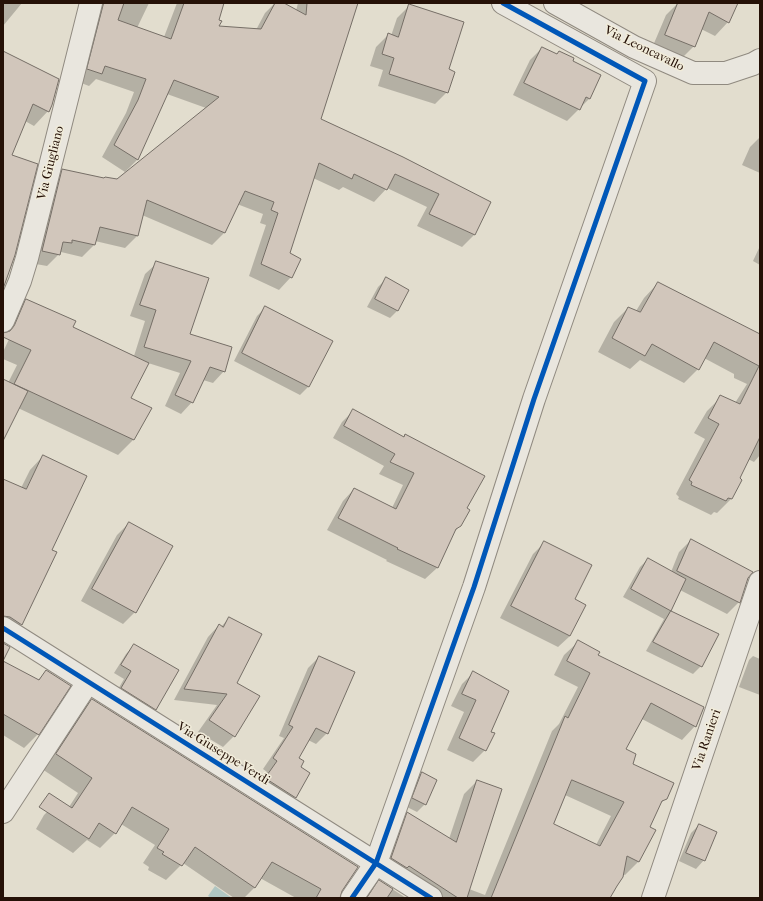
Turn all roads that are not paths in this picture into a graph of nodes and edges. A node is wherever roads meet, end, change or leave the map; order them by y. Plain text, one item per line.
1 (91, 3) edge
2 (503, 3) edge
3 (566, 6) edge
4 (760, 60) edge
5 (3, 321) edge
6 (760, 582) edge
7 (3, 628) edge
8 (88, 682) junction
9 (3, 812) edge
10 (376, 863) junction
11 (352, 898) edge
12 (431, 898) edge
13 (653, 898) edge

1 - 5 street, Via Giugliano
2 - 10 street
3 - 4 street, Via Leoncavallo
6 - 13 street, Via Ranieri
7 - 8 street, Via Giuseppe Verdi
8 - 9 street
8 - 10 street, Via Giuseppe Verdi
10 - 11 street
10 - 12 street, Via Giuseppe Verdi

